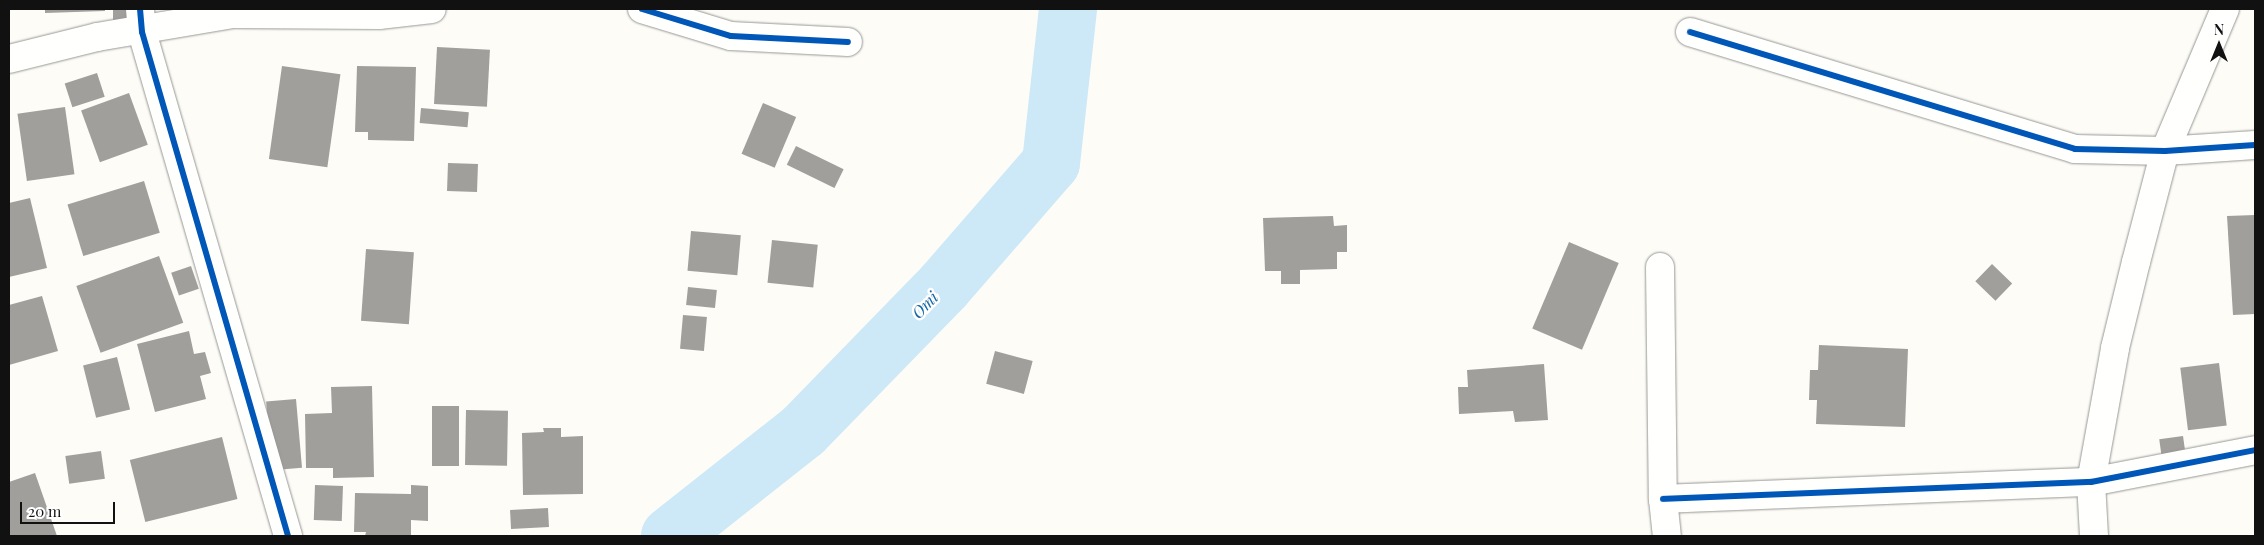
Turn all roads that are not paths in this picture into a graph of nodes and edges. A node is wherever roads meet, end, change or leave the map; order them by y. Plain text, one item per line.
1 (432, 9) edge
2 (642, 9) edge
3 (2225, 9) edge
4 (141, 20) edge
5 (1690, 32) dead end
6 (848, 42) dead end
7 (9, 59) edge
8 (2255, 145) edge
9 (2165, 151) junction
10 (1660, 267) dead end
11 (2255, 450) edge
12 (2091, 482) junction
13 (1663, 499) junction
14 (288, 536) edge
15 (1667, 536) edge
16 (2094, 536) edge

1 - 4 street
2 - 6 street
3 - 9 street
4 - 7 street
4 - 14 street
5 - 9 street
8 - 9 street
9 - 12 street
10 - 13 street
11 - 12 street
12 - 13 street
12 - 16 street
13 - 15 street

